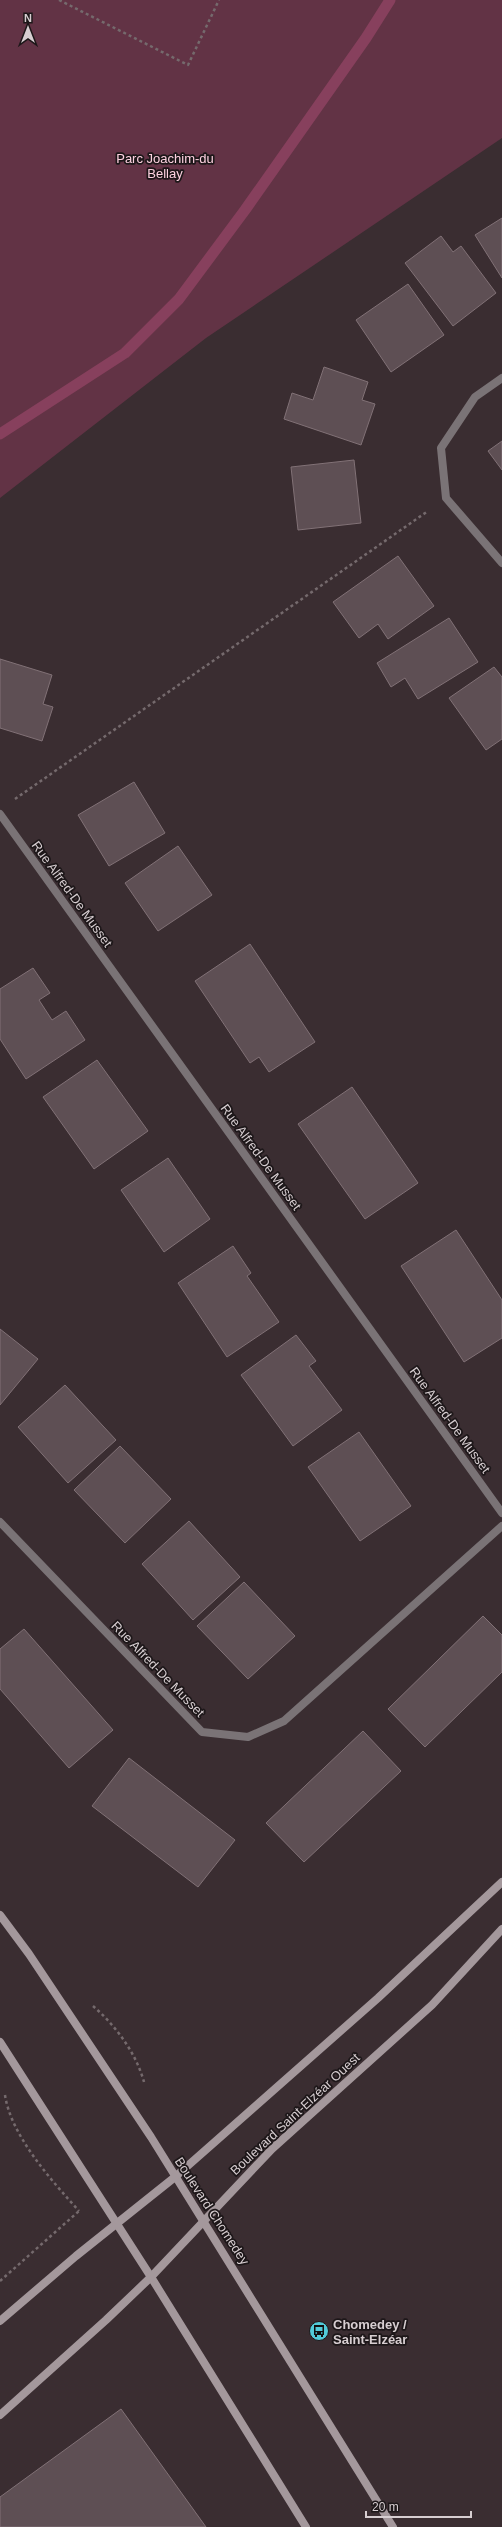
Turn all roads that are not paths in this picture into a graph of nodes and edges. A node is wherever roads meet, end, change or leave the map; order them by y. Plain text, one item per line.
1 (502, 378) edge
2 (502, 563) edge
3 (0, 814) edge
4 (502, 1513) edge
5 (0, 1522) edge
6 (502, 1526) edge
7 (502, 1882) edge
8 (0, 1915) edge
9 (502, 1929) edge
10 (0, 2042) edge
11 (175, 2177) junction
12 (203, 2220) junction
13 (116, 2224) junction
14 (151, 2277) junction
15 (0, 2321) edge
16 (0, 2415) edge
17 (306, 2527) edge
18 (393, 2527) edge

1 - 2 street
3 - 4 street, Rue Alfred-De Musset
5 - 6 street, Rue Alfred-De Musset
7 - 11 street
8 - 11 street, Boulevard Chomedey
9 - 12 street, Boulevard Saint-Elzéar Ouest
10 - 13 street
11 - 12 street, Boulevard Chomedey
11 - 13 street
12 - 14 street, Boulevard Saint-Elzéar Ouest
12 - 18 street, Boulevard Chomedey
13 - 14 street
13 - 15 street
14 - 16 street, Boulevard Saint-Elzéar Ouest
14 - 17 street

